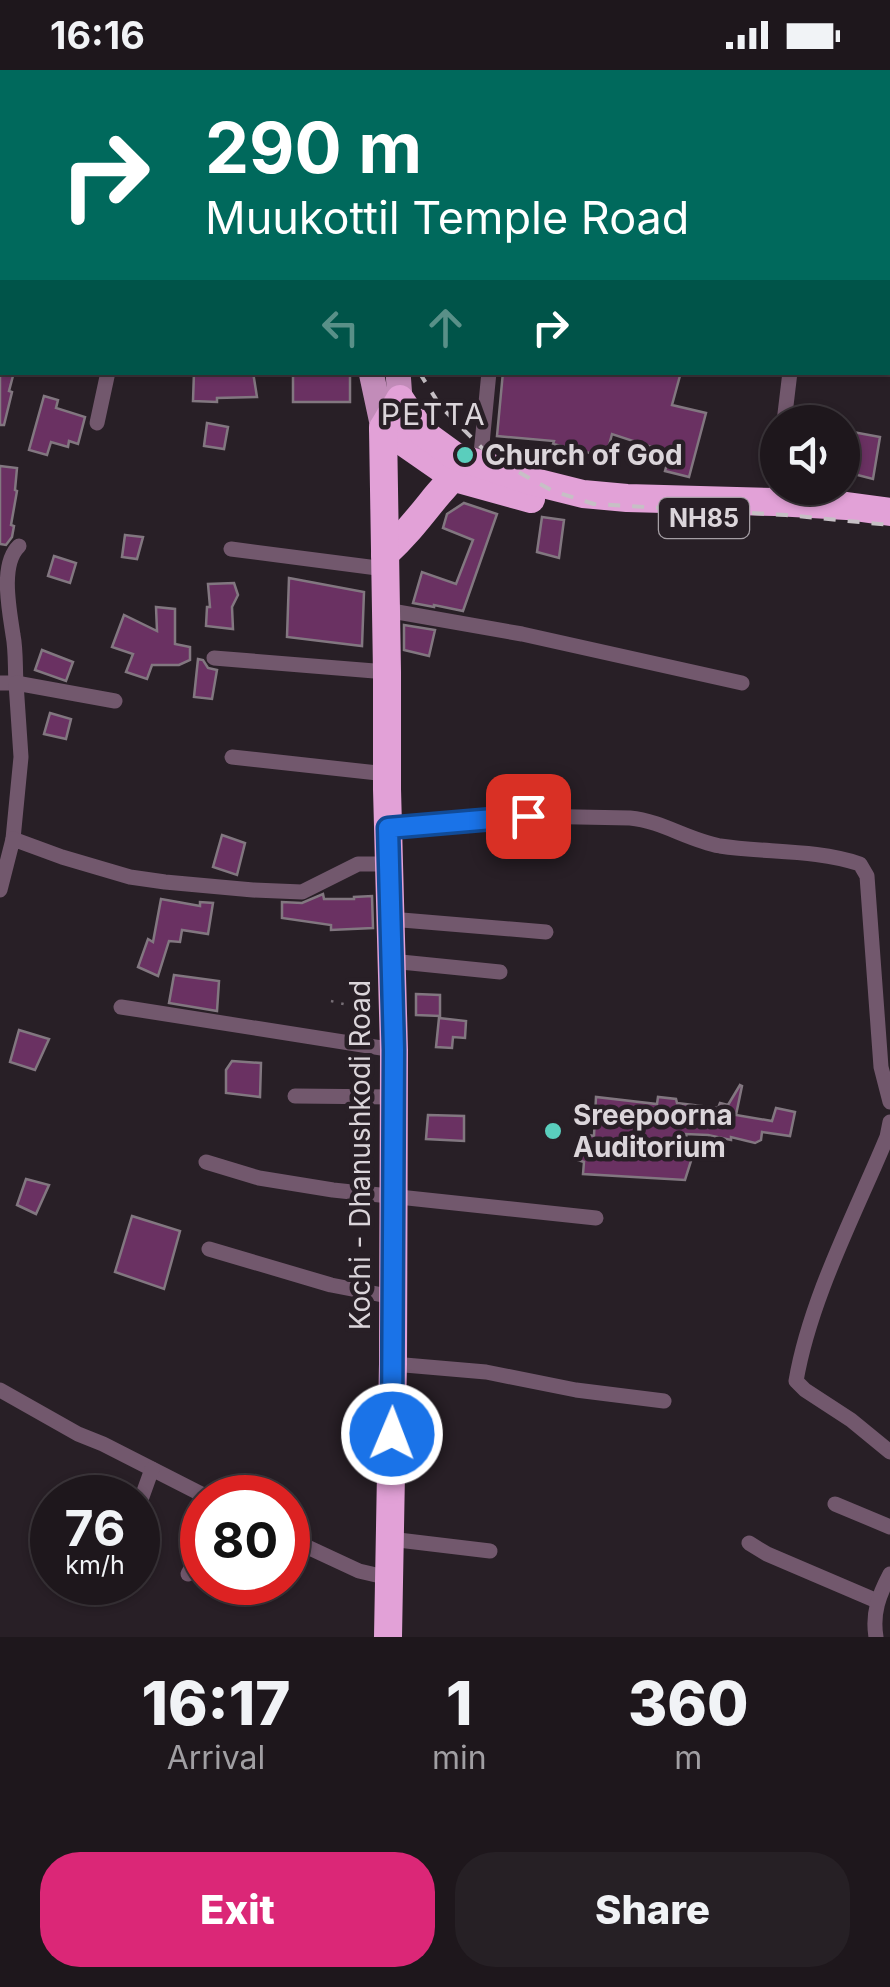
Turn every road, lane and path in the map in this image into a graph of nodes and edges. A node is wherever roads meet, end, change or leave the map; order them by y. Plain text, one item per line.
1 (107, 375) edge
2 (372, 375) edge
3 (488, 375) edge
4 (790, 375) edge
5 (399, 386) edge
6 (786, 405) edge
7 (98, 423) dead end
8 (382, 428) junction
9 (466, 467) junction
10 (760, 492) edge
11 (816, 505) edge
12 (890, 512) edge
13 (848, 516) junction
14 (889, 530) edge
15 (20, 546) dead end
16 (231, 549) dead end
17 (389, 555) junction
18 (386, 610) junction
19 (7, 633) edge
20 (214, 658) dead end
21 (388, 672) junction
22 (8, 683) edge
23 (742, 683) dead end
24 (115, 700) dead end
25 (232, 756) dead end
26 (387, 774) junction
27 (388, 828) junction
28 (9, 832) edge
29 (389, 864) junction
30 (0, 890) edge
31 (390, 918) junction
32 (546, 932) dead end
33 (392, 960) junction
34 (500, 972) dead end
35 (330, 1001) dead end
36 (120, 1007) dead end
37 (393, 1016) junction
38 (394, 1050) junction
39 (295, 1096) dead end
40 (394, 1096) junction
41 (890, 1102) edge
42 (890, 1122) edge
43 (206, 1162) dead end
44 (394, 1194) junction
45 (596, 1218) dead end
46 (209, 1249) dead end
47 (393, 1296) junction
48 (393, 1364) junction
49 (0, 1390) edge
50 (664, 1401) dead end
51 (890, 1452) edge
52 (152, 1469) junction
53 (150, 1475) edge
54 (180, 1483) edge
55 (835, 1504) dead end
56 (890, 1527) edge
57 (390, 1539) junction
58 (749, 1544) dead end
59 (310, 1548) edge
60 (490, 1551) dead end
61 (890, 1574) edge
62 (389, 1578) junction
63 (876, 1602) junction
64 (388, 1637) edge
65 (876, 1637) edge

1 - 7 street
2 - 8 main road
3 - 9 street
4 - 6 street
5 - 8 highway
5 - 9 highway
8 - 9 highway, NH85
8 - 17 highway, Kochi - Dhanushkodi Road
9 - 10 highway
9 - 13 highway, NH85
9 - 17 highway
11 - 13 highway
12 - 13 highway
13 - 14 highway, NH85
15 - 19 street
16 - 17 street
17 - 18 highway, Kochi - Dhanushkodi Road
18 - 21 highway, Kochi - Dhanushkodi Road
18 - 23 street
19 - 22 street
20 - 21 street
21 - 26 highway, Kochi - Dhanushkodi Road
22 - 24 street
22 - 28 street
25 - 26 street
26 - 27 highway, Kochi - Dhanushkodi Road
27 - 29 highway, Kochi - Dhanushkodi Road
27 - 41 street
28 - 29 street
28 - 30 street
29 - 31 highway, Kochi - Dhanushkodi Road
31 - 32 street
31 - 33 highway, Kochi - Dhanushkodi Road
33 - 34 street
33 - 37 highway, Kochi - Dhanushkodi Road
35 - 37 path
36 - 38 street
37 - 38 highway, Kochi - Dhanushkodi Road
38 - 40 highway, Kochi - Dhanushkodi Road
39 - 40 street
40 - 44 highway, Kochi - Dhanushkodi Road
42 - 51 street
43 - 44 street
44 - 45 street
44 - 47 highway, Kochi - Dhanushkodi Road
46 - 47 street
47 - 48 highway, Kochi - Dhanushkodi Road
48 - 50 street
48 - 57 highway, Kochi - Dhanushkodi Road
49 - 52 street
52 - 53 street
52 - 54 street
55 - 56 street
57 - 60 street
57 - 62 highway, Kochi - Dhanushkodi Road
58 - 63 street
59 - 62 street
61 - 63 street
62 - 64 highway, Kochi - Dhanushkodi Road
63 - 65 street

